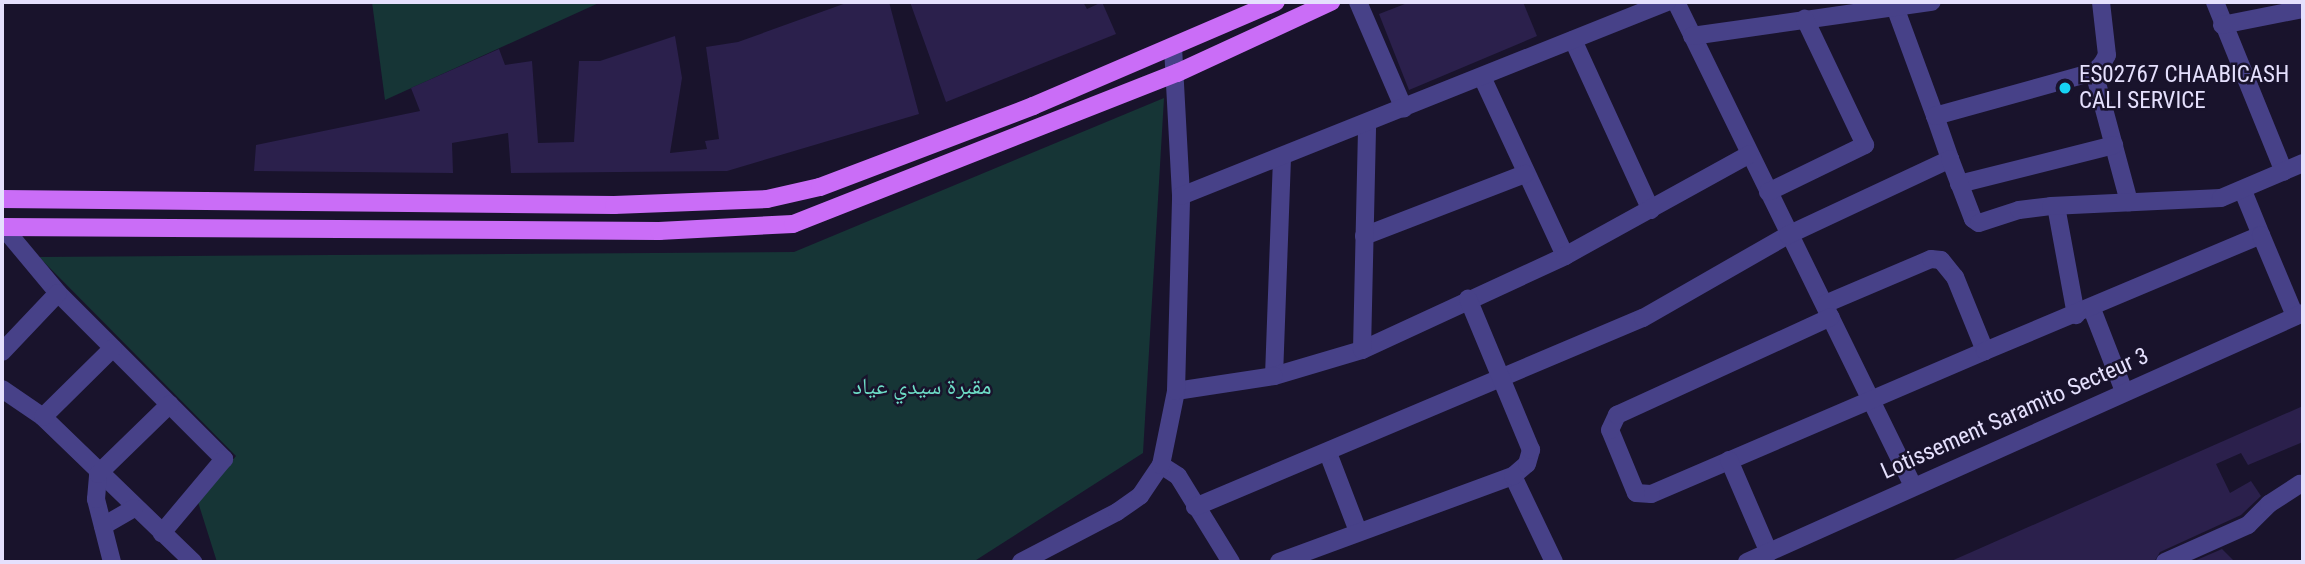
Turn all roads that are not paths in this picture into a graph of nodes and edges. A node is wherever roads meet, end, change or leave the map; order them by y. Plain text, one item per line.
1 (1276, 2) edge
2 (1331, 2) edge
3 (1358, 2) edge
4 (1667, 2) edge
5 (1676, 2) edge
6 (1931, 2) edge
7 (2101, 2) edge
8 (2215, 2) edge
9 (1895, 7) junction
10 (1828, 9) edge
11 (2303, 9) edge
12 (1805, 19) junction
13 (2222, 25) junction
14 (1692, 36) junction
15 (1573, 40) junction
16 (1174, 47) junction
17 (2094, 72) junction
18 (1177, 73) junction
19 (1483, 79) junction
20 (1404, 109) junction
21 (1935, 116) junction
22 (1367, 125) junction
23 (959, 134) junction
24 (2114, 145) junction
25 (1750, 154) junction
26 (968, 158) junction
27 (1282, 159) junction
28 (1950, 159) junction
29 (2303, 163) edge
30 (2284, 172) junction
31 (1525, 173) junction
32 (1959, 184) junction
33 (2243, 191) junction
34 (1768, 192) junction
35 (1181, 196) junction
36 (2, 199) edge
37 (2129, 202) junction
38 (614, 205) junction
39 (2056, 206) junction
40 (1651, 210) junction
41 (2, 227) edge
42 (614, 231) junction
43 (1788, 235) junction
44 (2261, 235) junction
45 (1364, 236) junction
46 (1564, 256) junction
47 (58, 293) junction
48 (1468, 299) junction
49 (1828, 311) junction
50 (2084, 312) junction
51 (2299, 314) edge
52 (113, 348) junction
53 (1362, 351) junction
54 (1985, 351) junction
55 (2, 352) edge
56 (1274, 376) junction
57 (1502, 379) junction
58 (2, 389) edge
59 (1176, 391) junction
60 (2124, 391) junction
61 (1871, 397) junction
62 (170, 404) junction
63 (43, 417) junction
64 (1328, 453) junction
65 (1729, 460) junction
66 (1161, 465) junction
67 (98, 474) junction
68 (1513, 476) junction
69 (2300, 484) dead end
70 (1913, 486) junction
71 (1195, 506) junction
72 (134, 508) junction
73 (103, 526) junction
74 (1358, 531) junction
75 (162, 533) junction
76 (1769, 553) junction
77 (112, 562) edge
78 (193, 562) edge
79 (1021, 562) edge
80 (1231, 562) edge
81 (1279, 562) edge
82 (1554, 562) edge
83 (1747, 562) edge
84 (2165, 562) edge

1 - 16 main road
2 - 18 main road
3 - 20 street
4 - 15 street
5 - 14 street
6 - 9 street
7 - 17 street
8 - 13 street
9 - 10 street
9 - 21 street
10 - 12 street
11 - 13 street
12 - 14 street
12 - 34 street
13 - 30 street
14 - 25 street
15 - 19 street
15 - 40 street
16 - 18 street
16 - 23 main road
17 - 21 street
17 - 24 street
18 - 26 main road
18 - 35 street
19 - 20 street
19 - 31 street
20 - 22 street
21 - 28 street
22 - 27 street
22 - 45 street
23 - 26 main road
23 - 38 main road
24 - 32 street
24 - 37 street
25 - 34 street
25 - 40 street
26 - 42 main road
27 - 35 street
27 - 56 street
28 - 32 street
28 - 43 street
29 - 30 street
30 - 33 street
31 - 45 street
31 - 46 street
32 - 39 street
33 - 37 street
33 - 44 street
34 - 43 street
35 - 59 street
36 - 38 main road
37 - 39 street
38 - 42 main road
39 - 50 street
40 - 46 street
41 - 42 main road
41 - 47 street
43 - 49 street
43 - 57 street
44 - 50 street
44 - 51 street
45 - 53 street
46 - 48 street
47 - 52 street
47 - 55 street
48 - 53 street
48 - 57 street
49 - 54 street
49 - 61 street
49 - 65 street
50 - 54 street
50 - 60 street
51 - 60 street, Lotissement Saramito Secteur 3
52 - 62 street
52 - 63 street
53 - 56 street
54 - 61 street
56 - 59 street
57 - 64 street
57 - 68 street
58 - 63 street
59 - 66 street
60 - 70 street, Lotissement Saramito Secteur 3
61 - 65 street
61 - 70 street
62 - 67 street
62 - 75 street
63 - 67 street
64 - 71 street
64 - 74 street
65 - 76 street
66 - 71 street
66 - 79 street
67 - 72 street
67 - 73 street
68 - 74 street
68 - 82 street
69 - 84 street
70 - 76 street, Lotissement Saramito Secteur 3
71 - 80 street
72 - 73 street
72 - 75 street
73 - 77 street
74 - 81 street
75 - 78 street
76 - 83 street, Lotissement Saramito Secteur 3

